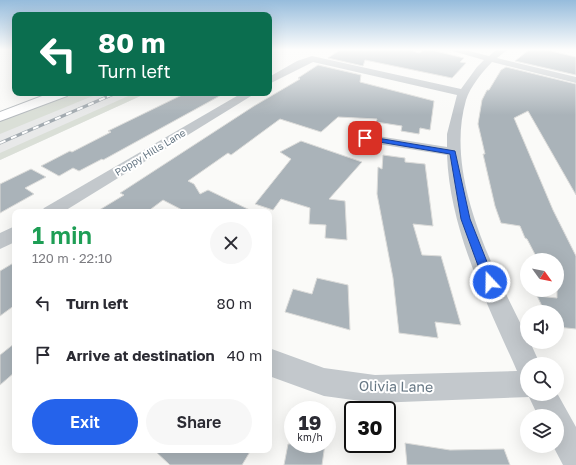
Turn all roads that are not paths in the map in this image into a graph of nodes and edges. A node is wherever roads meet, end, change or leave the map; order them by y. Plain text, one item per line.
1 (286, 72) edge
2 (365, 72) edge
3 (478, 72) edge
4 (550, 72) edge
5 (272, 80) edge
6 (576, 80) edge
7 (462, 93) junction
8 (54, 96) edge
9 (245, 96) edge
10 (0, 117) edge
11 (365, 138) dead end
12 (453, 152) junction
13 (55, 209) edge
14 (12, 235) edge
15 (0, 242) edge
16 (524, 357) edge
17 (272, 362) edge
18 (520, 384) edge
19 (564, 436) edge
20 (576, 458) edge

1 - 5 street
2 - 7 street
3 - 7 street
4 - 6 street
7 - 12 street
8 - 10 main road
9 - 13 street, Poppy Hills Lane
11 - 12 street
12 - 16 street
14 - 15 street
17 - 18 street, Olivia Lane
19 - 20 street

